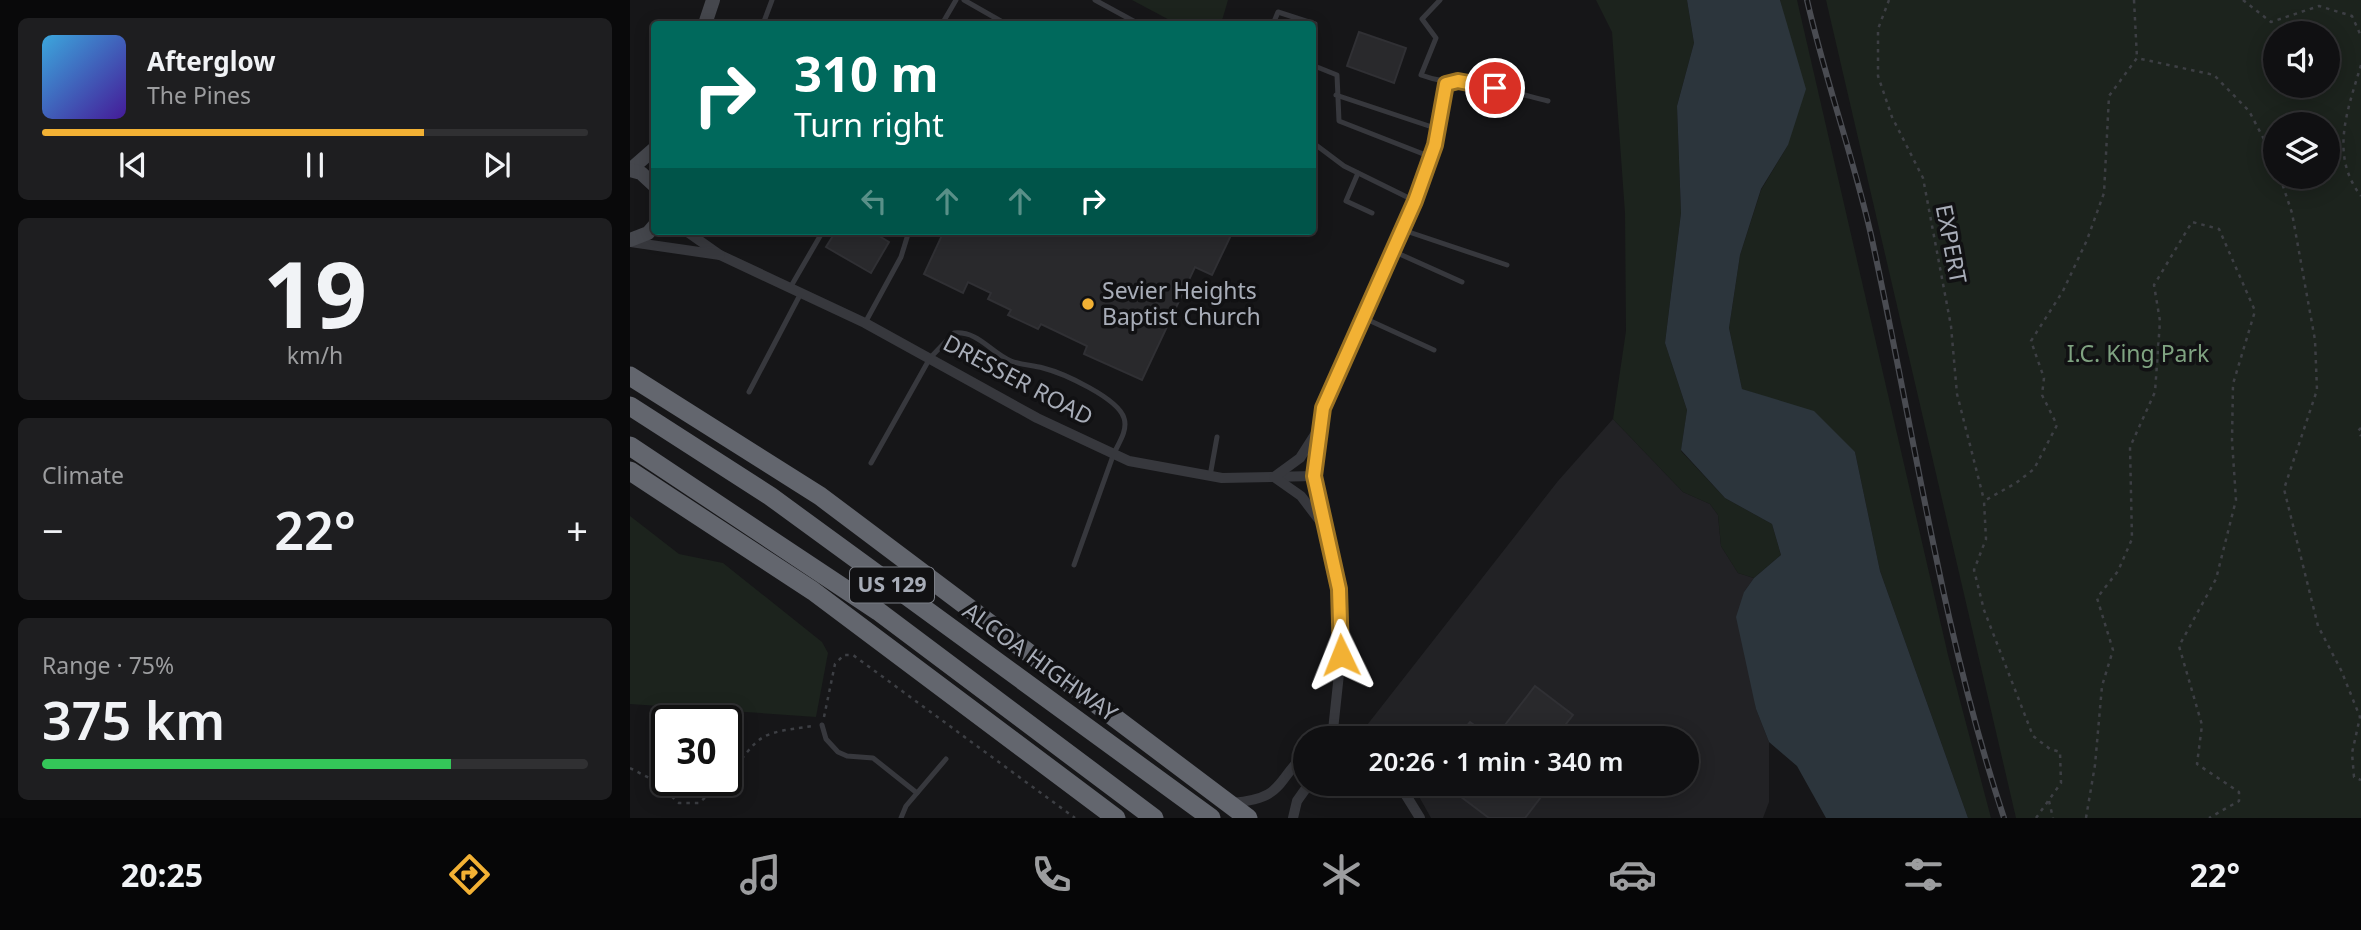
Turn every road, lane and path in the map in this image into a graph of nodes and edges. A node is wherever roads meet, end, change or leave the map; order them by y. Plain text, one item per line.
1 (713, 0) edge
2 (772, 0) edge
3 (956, 0) edge
4 (964, 0) edge
5 (1095, 0) edge
6 (1440, 0) edge
7 (1889, 0) edge
8 (2134, 0) edge
9 (2243, 0) edge
10 (706, 21) edge
11 (764, 21) edge
12 (944, 21) edge
13 (1001, 21) edge
14 (1131, 21) edge
15 (1274, 21) edge
16 (1306, 21) edge
17 (2361, 36) edge
18 (2137, 58) junction
19 (2361, 65) edge
20 (1316, 67) edge
21 (1446, 84) junction
22 (1336, 95) junction
23 (1548, 101) dead end
24 (1438, 129) junction
25 (2263, 137) edge
26 (1316, 145) edge
27 (651, 152) edge
28 (1431, 157) junction
29 (630, 170) edge
30 (1358, 173) junction
31 (651, 182) edge
32 (2284, 189) edge
33 (2361, 196) edge
34 (1415, 201) junction
35 (1372, 214) dead end
36 (651, 230) edge
37 (1403, 230) junction
38 (692, 235) edge
39 (820, 235) edge
40 (906, 235) edge
41 (630, 241) edge
42 (1395, 253) junction
43 (720, 255) junction
44 (1507, 265) dead end
45 (1462, 282) dead end
46 (790, 288) junction
47 (801, 293) junction
48 (1364, 318) junction
49 (865, 323) junction
50 (1434, 350) dead end
51 (930, 358) junction
52 (630, 376) edge
53 (749, 392) dead end
54 (630, 406) edge
55 (1321, 420) junction
56 (2361, 428) edge
57 (2361, 436) edge
58 (1217, 437) dead end
59 (630, 446) edge
60 (1114, 453) junction
61 (870, 463) dead end
62 (630, 471) edge
63 (1210, 476) junction
64 (1314, 476) junction
65 (1274, 477) junction
66 (1984, 501) junction
67 (1323, 526) junction
68 (1074, 565) dead end
69 (822, 725) junction
70 (1331, 726) edge
71 (742, 759) edge
72 (946, 759) dead end
73 (630, 768) edge
74 (1293, 770) edge
75 (651, 779) edge
76 (2361, 780) edge
77 (917, 793) junction
78 (671, 796) edge
79 (707, 796) edge
80 (1301, 796) edge
81 (1406, 796) edge
82 (2049, 799) junction
83 (1229, 804) junction
84 (901, 818) edge
85 (1075, 818) edge
86 (1116, 818) edge
87 (1154, 818) edge
88 (1210, 818) edge
89 (1248, 818) edge
90 (1293, 818) edge
91 (1420, 818) edge
92 (2036, 818) edge
93 (2053, 818) edge
94 (2086, 818) edge
95 (2209, 818) edge

1 - 10 street
2 - 11 lane
3 - 12 lane
4 - 13 lane
5 - 14 lane
6 - 21 lane
7 - 66 path, EXPERT
8 - 18 path
9 - 17 path
15 - 16 lane
18 - 25 path
18 - 66 path
19 - 33 path
20 - 22 lane
21 - 23 lane
21 - 24 street
22 - 24 lane
22 - 28 lane
24 - 28 street
26 - 30 lane
27 - 29 street
28 - 34 street
29 - 31 street
30 - 34 lane
30 - 35 lane
32 - 76 path
34 - 37 street
36 - 41 street
37 - 42 street
37 - 44 lane
38 - 43 street, DRESSER ROAD
39 - 46 lane
40 - 49 lane
41 - 43 street, DRESSER ROAD
42 - 45 lane
42 - 48 street
43 - 46 street, DRESSER ROAD
46 - 47 street, DRESSER ROAD
47 - 49 street, DRESSER ROAD
47 - 53 lane
48 - 50 lane
48 - 55 street
49 - 51 street, DRESSER ROAD
51 - 60 street, DRESSER ROAD
51 - 60 lane
51 - 61 lane
52 - 83 highway
54 - 88 highway, ALCOA HIGHWAY / US 129
55 - 64 street
55 - 65 street
56 - 57 path
58 - 63 lane
59 - 87 highway, US 129
60 - 63 street, DRESSER ROAD
60 - 68 lane
62 - 86 highway
63 - 65 street, DRESSER ROAD
64 - 65 street, DRESSER ROAD
64 - 67 street
65 - 67 street
66 - 82 path, EXPERT
67 - 70 street
69 - 71 path
69 - 77 lane
69 - 85 path
72 - 77 lane
73 - 75 path
74 - 83 street
77 - 84 lane
78 - 79 path
80 - 90 street
81 - 91 street
82 - 92 path
82 - 93 path
83 - 89 highway
94 - 95 path

